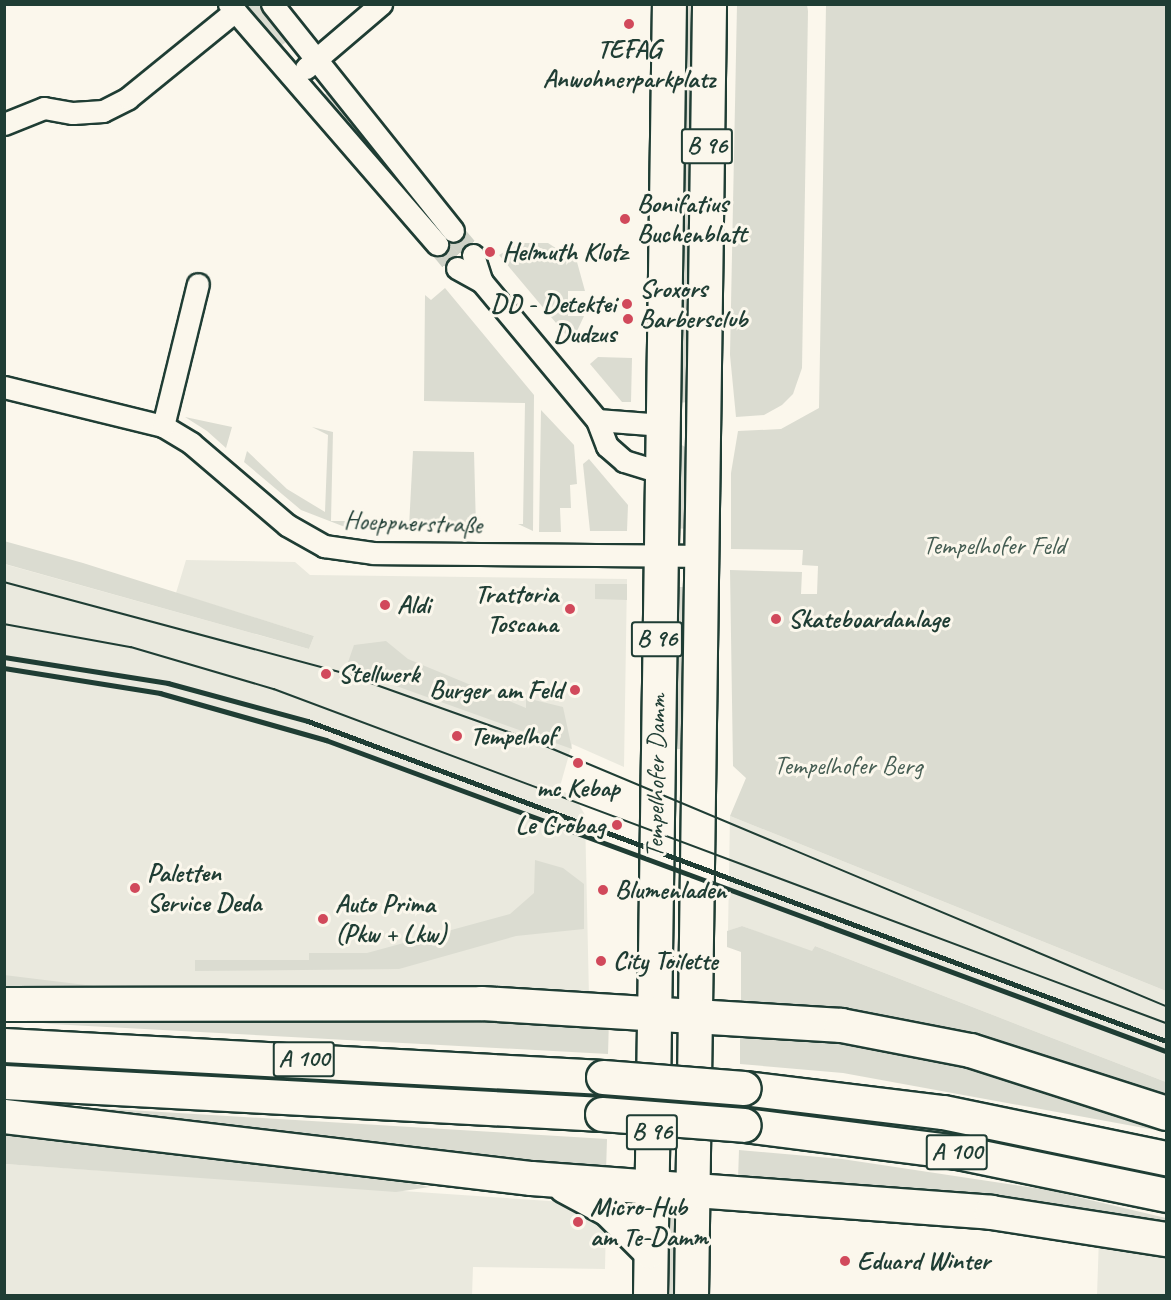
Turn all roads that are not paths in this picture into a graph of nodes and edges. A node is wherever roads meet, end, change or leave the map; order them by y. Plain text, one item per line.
1 (272, 4) edge
2 (381, 4) edge
3 (669, 4) edge
4 (709, 4) edge
5 (232, 8) edge
6 (316, 60) junction
7 (293, 79) junction
8 (4, 124) edge
9 (435, 205) junction
10 (416, 220) junction
11 (465, 261) tunnel mouth
12 (198, 284) dead end
13 (4, 387) edge
14 (597, 420) junction
15 (663, 425) junction
16 (163, 426) junction
17 (661, 471) junction
18 (659, 555) junction
19 (702, 556) junction
20 (4, 1004) edge
21 (653, 1011) junction
22 (696, 1014) junction
23 (4, 1044) edge
24 (4, 1082) edge
25 (1167, 1113) edge
26 (4, 1116) edge
27 (1167, 1158) edge
28 (543, 1179) junction
29 (651, 1185) junction
30 (692, 1187) junction
31 (1167, 1195) edge
32 (1167, 1239) edge
33 (650, 1251) junction
34 (650, 1296) edge
35 (691, 1296) edge

1 - 6 street
2 - 6 street
3 - 15 main road, Tempelhofer Damm / B 96
4 - 19 main road, Tempelhofer Damm / B 96
5 - 7 street
5 - 8 street
6 - 7 street
6 - 9 street
7 - 10 street
9 - 10 street
9 - 10 street
11 - 14 street
12 - 16 street
13 - 16 street, Hoeppnerstraße
14 - 15 street
14 - 17 street
15 - 17 main road, Tempelhofer Damm / B 96
16 - 18 street, Hoeppnerstraße
17 - 18 main road, Tempelhofer Damm / B 96
18 - 19 street, Hoeppnerstraße
18 - 21 main road, Tempelhofer Damm / B 96
19 - 22 main road, Tempelhofer Damm / B 96
20 - 21 main road
21 - 22 main road
21 - 29 main road, Tempelhofer Damm / B 96
22 - 25 main road
22 - 30 main road, Tempelhofer Damm / B 96
23 - 27 main road, A 100, bridge
24 - 31 main road, A 100, bridge
26 - 28 main road
28 - 29 main road
28 - 33 main road
29 - 30 main road
29 - 33 main road, Tempelhofer Damm / B 96
30 - 32 main road
30 - 35 main road, Tempelhofer Damm / B 96
33 - 34 main road, Tempelhofer Damm / B 96

